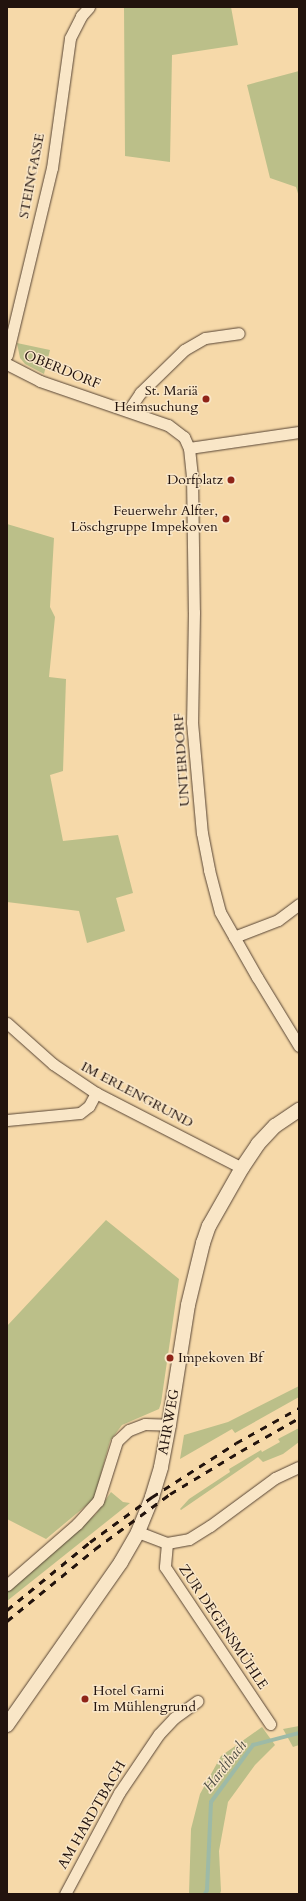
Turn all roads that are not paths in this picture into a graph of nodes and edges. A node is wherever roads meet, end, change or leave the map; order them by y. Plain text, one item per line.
1 (89, 7) edge
2 (239, 333) dead end
3 (7, 355) edge
4 (7, 364) edge
5 (128, 411) junction
6 (299, 432) edge
7 (189, 448) junction
8 (299, 904) edge
9 (234, 937) junction
10 (7, 1023) edge
11 (299, 1046) edge
12 (96, 1093) junction
13 (299, 1110) edge
14 (7, 1120) edge
15 (242, 1168) junction
16 (169, 1425) junction
17 (299, 1467) edge
18 (138, 1532) junction
19 (167, 1543) junction
20 (7, 1585) edge
21 (197, 1701) dead end
22 (270, 1724) dead end
23 (7, 1725) edge
24 (65, 1894) edge

1 - 3 street, STEINGASSE
2 - 5 street
4 - 5 street, OBERDORF
5 - 7 street, OBERDORF
6 - 7 street
7 - 9 street, UNTERDORF
8 - 9 street
9 - 11 street, UNTERDORF
10 - 12 street, IM ERLENGRUND
12 - 14 street
12 - 15 street, IM ERLENGRUND
13 - 15 street, AHRWEG
15 - 16 street, AHRWEG
16 - 18 street, AHRWEG
16 - 20 street
17 - 19 street
18 - 19 street
18 - 23 street, AHRWEG
19 - 22 street, ZUR DEGENSMÜHLE
21 - 24 street, AM HARDTBACH

